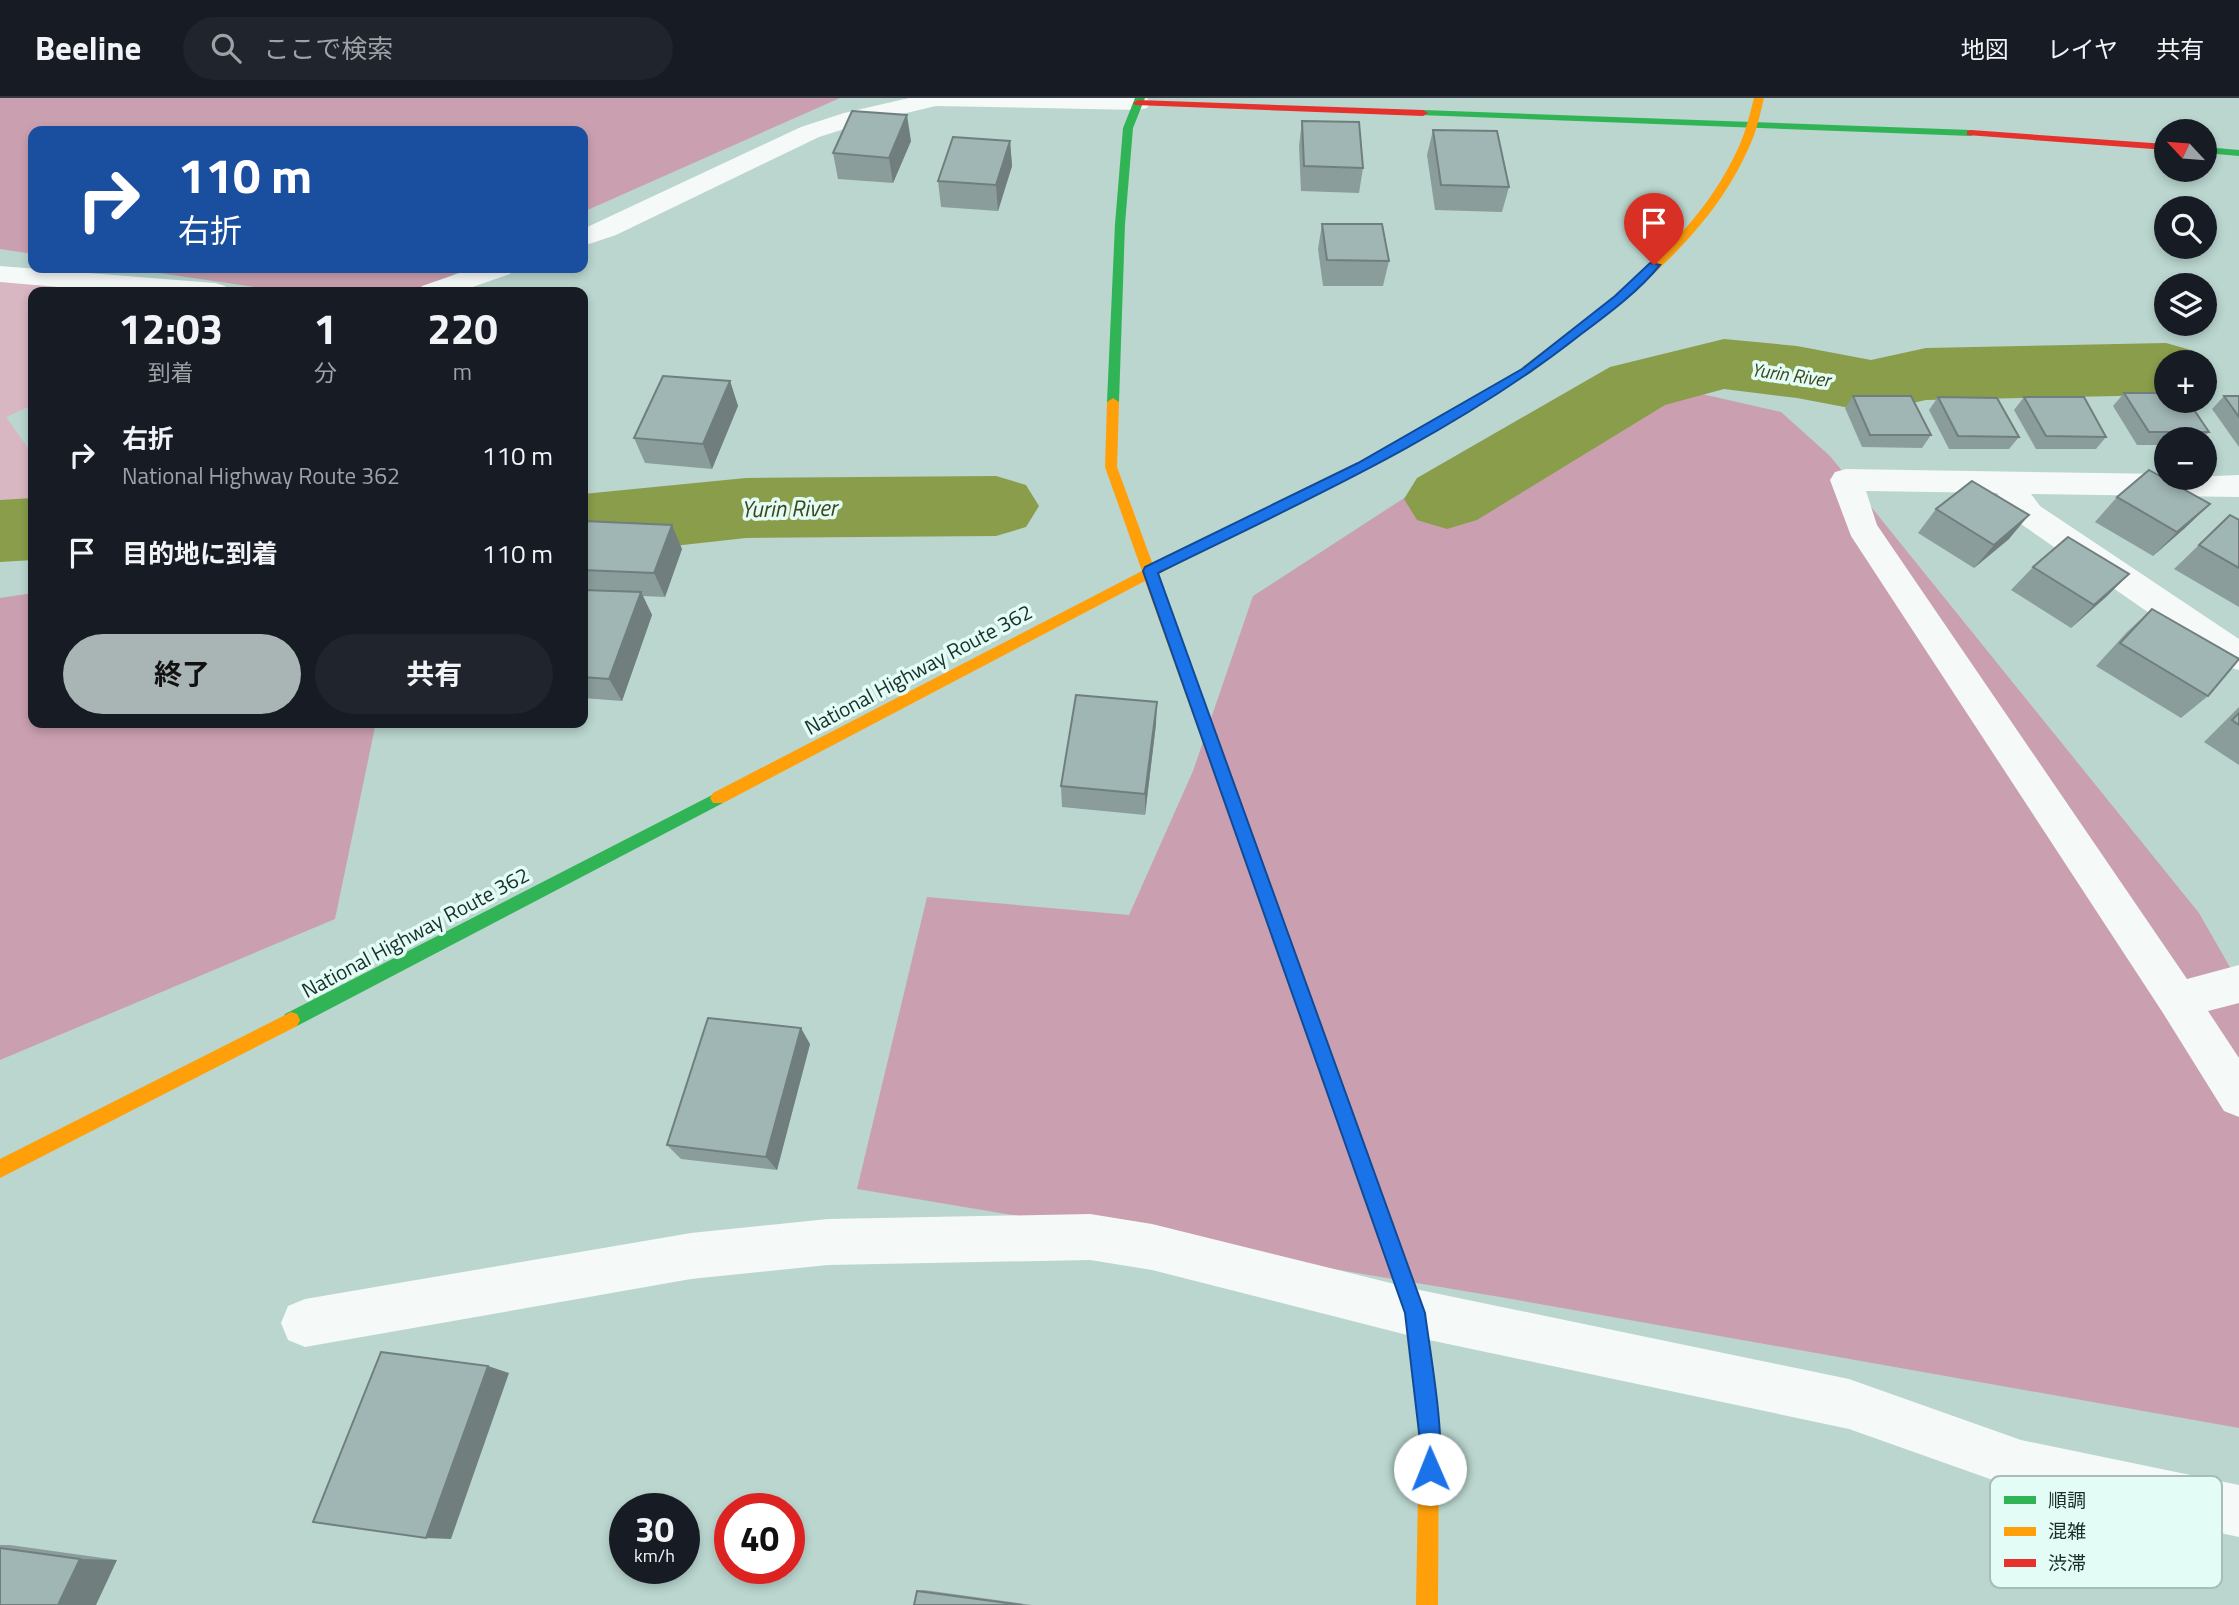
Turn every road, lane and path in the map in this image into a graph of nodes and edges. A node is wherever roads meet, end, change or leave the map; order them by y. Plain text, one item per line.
1 (1759, 98) edge
2 (1139, 100) edge
3 (1753, 125) junction
4 (2154, 146) edge
5 (2217, 151) edge
6 (2239, 153) edge
7 (588, 236) edge
8 (486, 273) edge
9 (0, 274) edge
10 (155, 287) edge
11 (446, 287) edge
12 (2006, 482) junction
13 (2239, 486) edge
14 (1150, 571) junction
15 (2239, 657) edge
16 (2239, 984) edge
17 (2178, 1000) junction
18 (2239, 1096) edge
19 (0, 1169) edge
20 (1415, 1313) junction
21 (305, 1323) dead end
22 (2073, 1476) edge
23 (1427, 1605) edge

1 - 3 main road, National Highway Route 362
2 - 3 main road
2 - 7 street
2 - 14 main road
3 - 4 main road
3 - 14 main road, National Highway Route 362
5 - 6 main road
8 - 11 street
9 - 10 street
12 - 13 street
12 - 15 street
12 - 17 street
14 - 19 main road, National Highway Route 362
14 - 20 main road
16 - 17 street
17 - 18 street
20 - 21 street
20 - 22 street
20 - 23 main road

